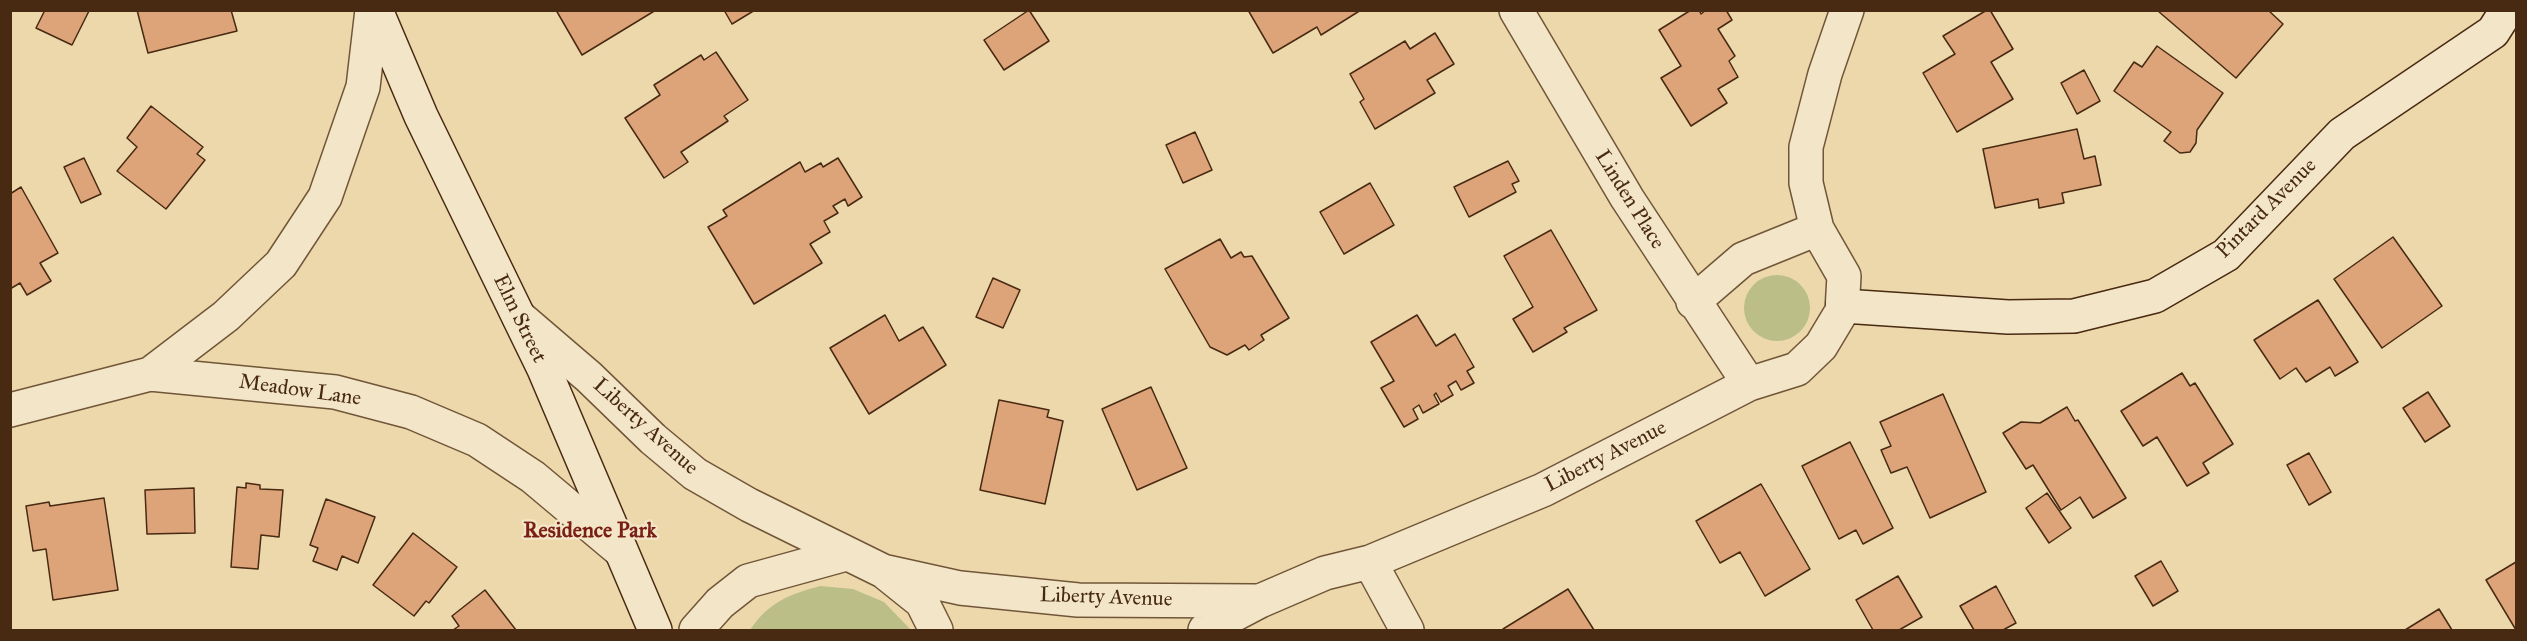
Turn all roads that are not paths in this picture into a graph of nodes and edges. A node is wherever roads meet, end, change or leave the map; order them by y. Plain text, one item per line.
1 (372, 10) edge
2 (376, 10) edge
3 (1516, 10) edge
4 (1847, 10) edge
5 (2507, 10) edge
6 (1817, 229) junction
7 (1693, 302) junction
8 (1842, 306) junction
9 (519, 317) junction
10 (150, 374) junction
11 (1749, 384) junction
12 (10, 410) edge
13 (620, 550) junction
14 (846, 554) junction
15 (1370, 562) junction
16 (883, 571) junction
17 (1260, 601) junction
18 (655, 630) edge
19 (696, 630) edge
20 (936, 630) edge
21 (1205, 630) edge
22 (1407, 630) edge

1 - 10 street, Meadow Lane
2 - 9 street, Elm Street
3 - 7 street, Linden Place
4 - 6 street, Liberty Avenue
5 - 8 street, Pintard Avenue
6 - 7 street
6 - 8 street, Liberty Avenue
7 - 11 street, Linden Place
8 - 11 street, Liberty Avenue
9 - 13 street, Elm Street
9 - 14 street, Liberty Avenue
10 - 12 street, Meadow Lane
10 - 13 street, Meadow Lane
11 - 15 street, Liberty Avenue
13 - 18 street, Elm Street
14 - 16 street, Liberty Avenue
14 - 19 street
15 - 17 street, Liberty Avenue
15 - 22 street
16 - 17 street, Liberty Avenue
16 - 20 street, Liberty Avenue
17 - 21 street, Liberty Avenue

